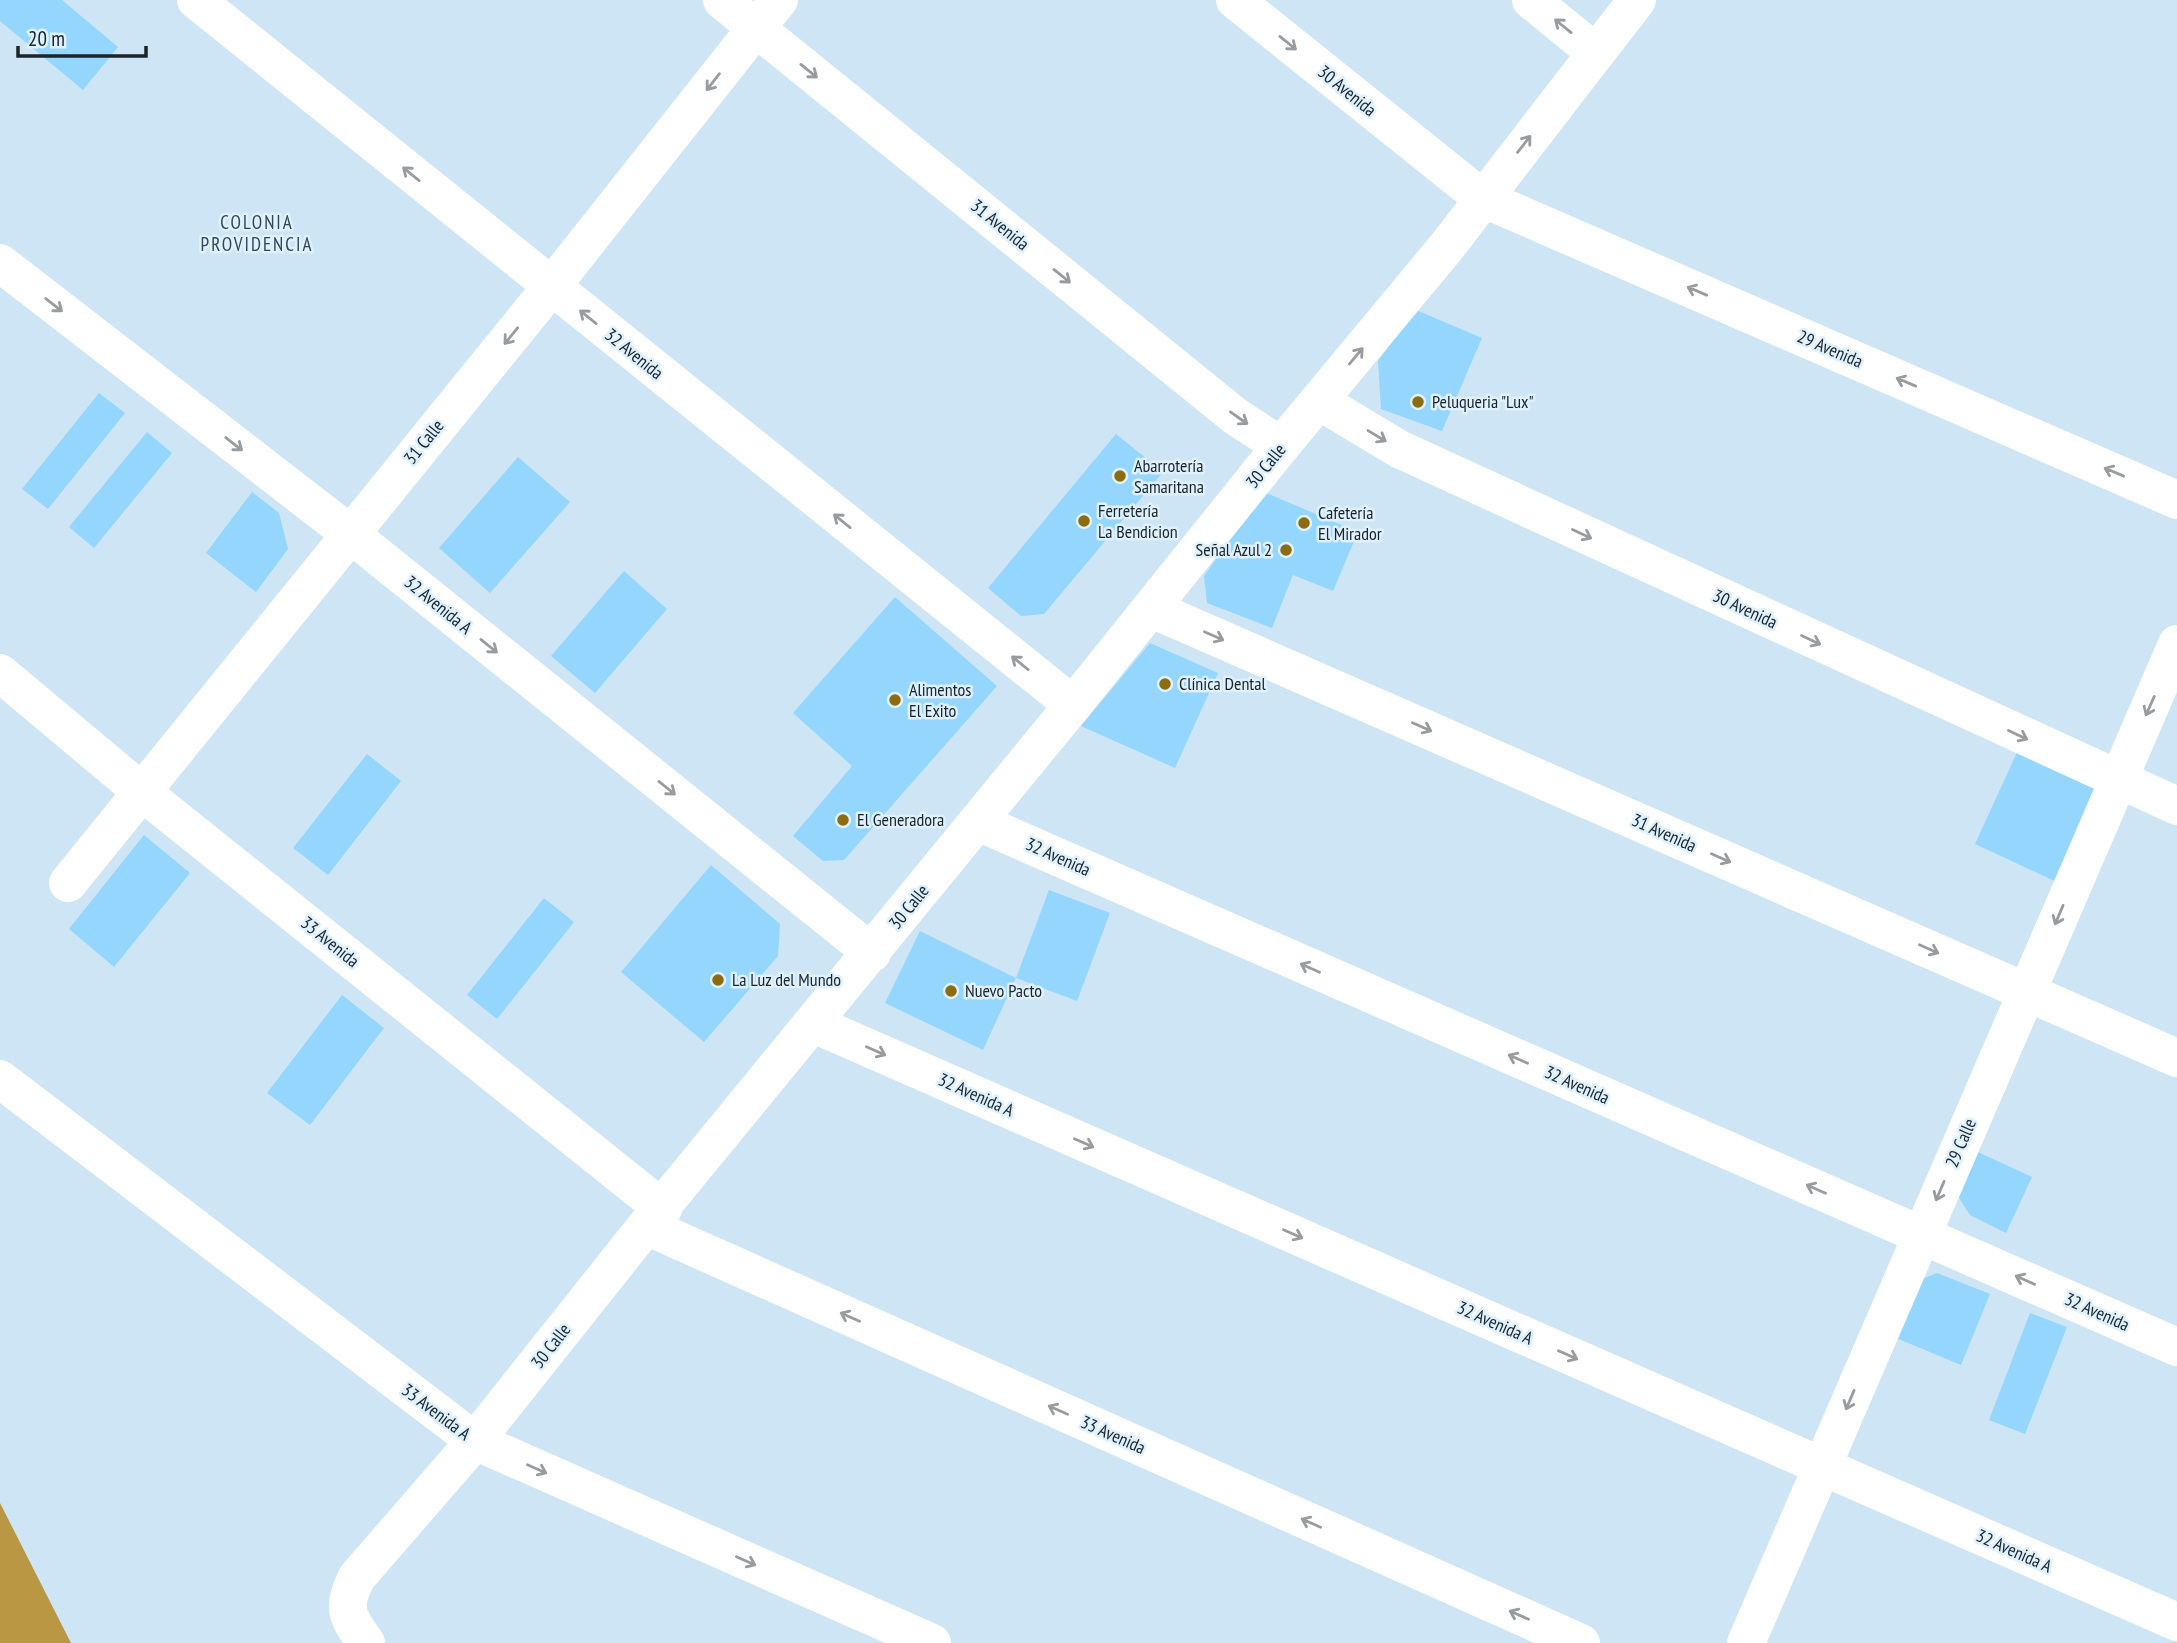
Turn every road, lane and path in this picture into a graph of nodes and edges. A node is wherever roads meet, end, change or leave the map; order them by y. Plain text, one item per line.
1 (195, 0) edge
2 (722, 0) edge
3 (1235, 0) edge
4 (1531, 0) edge
5 (1637, 0) edge
6 (767, 14) edge
7 (1595, 53) junction
8 (1471, 190) junction
9 (0, 263) edge
10 (551, 287) junction
11 (1319, 401) junction
12 (1281, 446) junction
13 (2177, 500) edge
14 (349, 533) junction
15 (1152, 609) junction
16 (2177, 644) edge
17 (0, 673) edge
18 (1073, 705) junction
19 (2117, 781) junction
20 (142, 792) junction
21 (2177, 806) edge
22 (978, 822) junction
23 (68, 883) dead end
24 (872, 953) junction
25 (2026, 992) junction
26 (814, 1024) junction
27 (2177, 1058) edge
28 (0, 1079) edge
29 (654, 1217) junction
30 (1922, 1235) junction
31 (2177, 1347) edge
32 (475, 1441) junction
33 (1822, 1466) junction
34 (2177, 1622) edge
35 (356, 1630) edge
36 (932, 1643) edge
37 (1581, 1643) edge
38 (1746, 1643) edge

10 -> 1 street, 32 Avenida
2 - 6 street, 31 Avenida
3 -> 8 street, 30 Avenida
7 -> 4 street
5 - 7 street, 30 Calle
6 -> 10 street, 31 Calle
6 -> 12 street, 31 Avenida
8 -> 7 street, 30 Calle
11 -> 8 street, 30 Calle
13 -> 8 street, 29 Avenida
9 -> 14 street, 32 Avenida A
10 -> 14 street, 31 Calle
18 -> 10 street, 32 Avenida
11 - 12 street, 30 Calle
11 -> 19 street, 30 Avenida
12 - 15 street, 30 Calle
14 - 20 street, 31 Calle
14 -> 24 street, 32 Avenida A
15 - 18 street, 30 Calle
15 -> 25 street, 31 Avenida
16 -> 19 street, 29 Calle
17 - 20 street, 33 Avenida
18 - 22 street, 30 Calle
19 - 21 street, 30 Avenida
19 -> 25 street, 29 Calle
20 - 23 street, 31 Calle
20 - 29 street, 33 Avenida
22 - 24 street, 30 Calle
30 -> 22 street, 32 Avenida
24 - 26 street, 30 Calle
25 - 27 street, 31 Avenida
25 -> 30 street, 29 Calle
26 - 29 street, 30 Calle
26 -> 33 street, 32 Avenida A
28 - 32 street, 33 Avenida A
29 - 32 street, 30 Calle
37 -> 29 street, 33 Avenida
31 -> 30 street, 32 Avenida
30 -> 33 street, 29 Calle
32 - 35 street, 30 Calle
32 -> 36 street, 33 Avenida A
33 - 34 street, 32 Avenida A
33 - 38 street, 29 Calle

